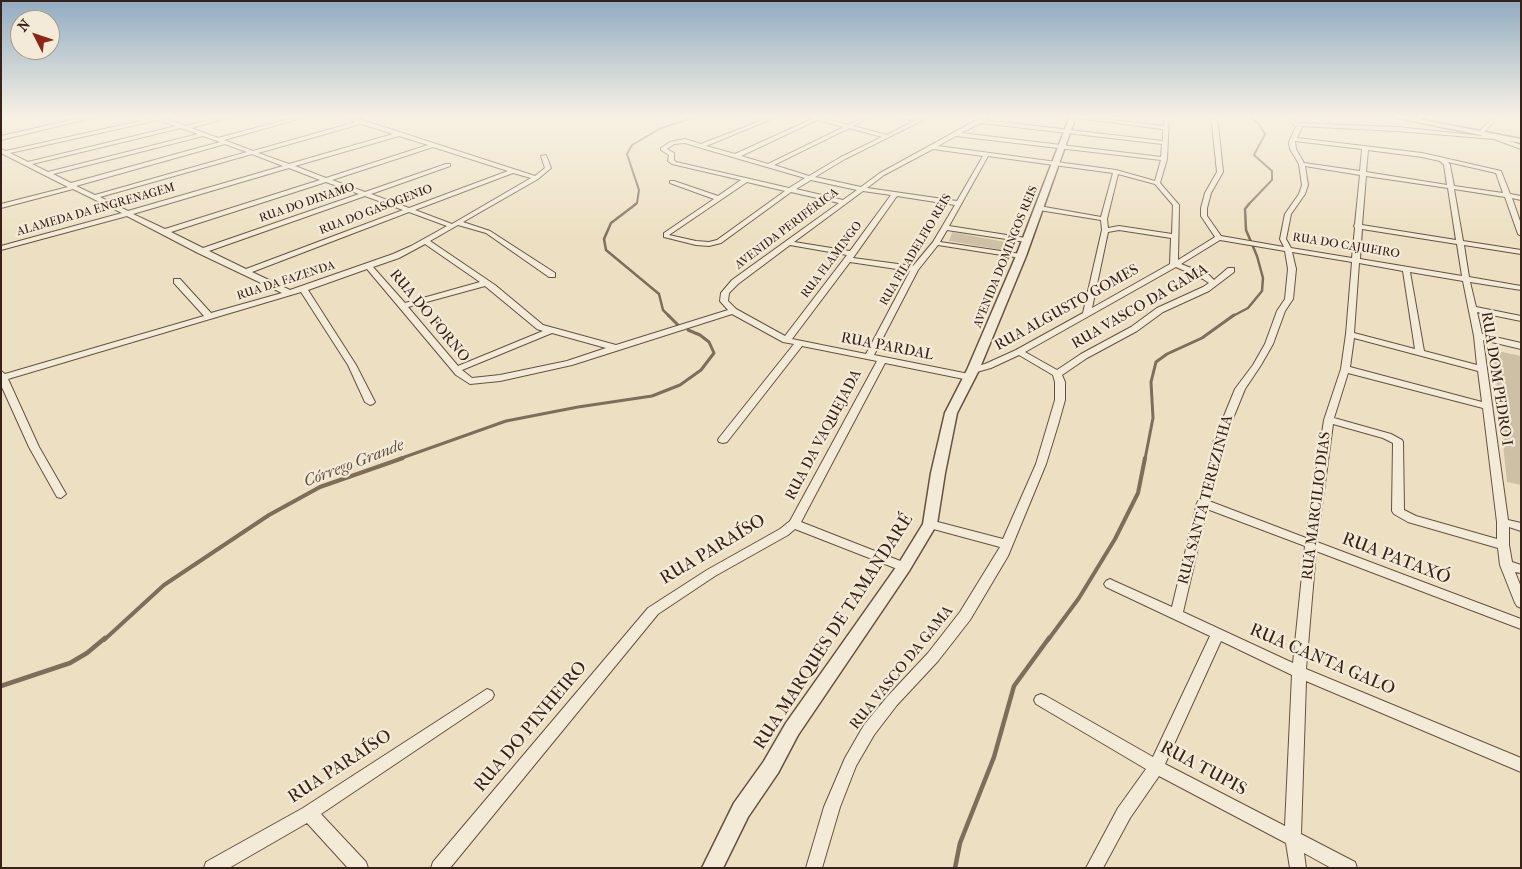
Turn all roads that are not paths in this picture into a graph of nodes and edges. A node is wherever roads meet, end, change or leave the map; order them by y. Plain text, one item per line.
1 (544, 156) dead end
2 (12, 157) edge
3 (59, 157) edge
4 (116, 157) edge
5 (172, 157) edge
6 (237, 157) edge
7 (260, 157) edge
8 (319, 157) edge
9 (397, 157) edge
10 (471, 157) edge
11 (672, 157) edge
12 (738, 157) edge
13 (787, 157) edge
14 (849, 157) edge
15 (915, 157) edge
16 (985, 157) edge
17 (998, 157) edge
18 (1059, 157) edge
19 (1143, 157) edge
20 (1218, 157) edge
21 (1298, 157) edge
22 (1365, 157) edge
23 (1425, 157) edge
24 (1164, 159) joint
25 (1442, 159) junction
26 (26, 164) junction
27 (1056, 164) junction
28 (1302, 164) junction
29 (448, 165) dead end
30 (285, 166) junction
31 (768, 166) junction
32 (515, 170) junction
33 (1116, 172) junction
34 (48, 174) junction
35 (1364, 174) junction
36 (536, 178) junction
37 (810, 178) junction
38 (323, 180) junction
39 (746, 180) junction
40 (672, 182) dead end
41 (1157, 183) junction
42 (73, 186) junction
43 (1450, 188) junction
44 (862, 189) junction
45 (790, 190) junction
46 (895, 194) junction
47 (364, 195) junction
48 (1509, 196) junction
49 (95, 197) junction
50 (718, 198) junction
51 (1521, 198) edge
52 (843, 202) junction
53 (957, 203) junction
54 (1, 206) edge
55 (1039, 208) junction
56 (408, 210) junction
57 (129, 213) junction
58 (1104, 219) junction
59 (455, 225) junction
60 (1357, 226) junction
61 (944, 227) junction
62 (1105, 230) junction
63 (164, 232) junction
64 (1521, 234) edge
65 (1175, 237) junction
66 (1219, 238) junction
67 (1026, 240) junction
68 (425, 241) junction
69 (1460, 242) junction
70 (789, 243) junction
71 (936, 243) junction
72 (1, 248) edge
73 (1288, 248) junction
74 (201, 251) junction
75 (1521, 252) edge
76 (851, 256) junction
77 (1021, 256) junction
78 (1355, 259) junction
79 (1174, 264) junction
80 (369, 266) junction
81 (1406, 268) junction
82 (915, 269) junction
83 (1231, 270) dead end
84 (245, 272) junction
85 (552, 275) dead end
86 (1466, 278) junction
87 (177, 281) dead end
88 (486, 283) junction
89 (1213, 283) junction
90 (1521, 288) edge
91 (303, 289) junction
92 (289, 293) junction
93 (404, 306) junction
94 (1472, 309) junction
95 (733, 311) junction
96 (1087, 314) junction
97 (210, 317) junction
98 (1521, 319) edge
99 (552, 330) junction
100 (1350, 334) junction
101 (1478, 336) junction
102 (786, 340) junction
103 (800, 343) junction
104 (1521, 346) edge
105 (616, 348) junction
106 (1019, 352) junction
107 (1420, 352) junction
108 (869, 357) junction
109 (882, 360) junction
110 (457, 369) junction
111 (1345, 369) junction
112 (1482, 369) junction
113 (971, 374) junction
114 (1057, 374) junction
115 (2, 377) edge
116 (370, 402) dead end
117 (1488, 406) junction
118 (1329, 420) junction
119 (723, 440) dead end
120 (61, 494) dead end
121 (1203, 503) junction
122 (1503, 522) junction
123 (794, 524) junction
124 (930, 524) junction
125 (1521, 527) edge
126 (1005, 544) junction
127 (1311, 545) junction
128 (1503, 545) junction
129 (1506, 565) junction
130 (904, 567) junction
131 (1521, 569) edge
132 (1110, 584) dead end
133 (1521, 604) edge
134 (653, 611) joint
135 (1176, 615) junction
136 (1521, 624) edge
137 (1217, 635) junction
138 (1299, 672) junction
139 (487, 695) dead end
140 (1042, 700) dead end
141 (1521, 765) edge
142 (1156, 767) junction
143 (309, 813) junction
144 (1293, 839) junction
145 (212, 868) edge
146 (360, 868) edge
147 (439, 868) edge
148 (712, 868) edge
149 (814, 868) edge
150 (1094, 868) edge
151 (1298, 868) edge
152 (1348, 868) edge

1 - 36 street
2 - 26 street
3 - 26 street
4 - 34 street
5 - 42 street
6 - 49 street
7 - 30 street
8 - 30 street, ALAMEDA DA ENGRENAGEM
9 - 38 street
10 - 32 street
11 - 39 street
12 - 31 street
13 - 31 street
14 - 37 street
15 - 44 street, AVENIDA PERIFÉRICA
16 - 53 street, RUA FILADELFIO REIS
17 - 27 street
18 - 27 street, AVENIDA DOMINGOS REIS
19 - 24 street
20 - 66 street
21 - 28 street, RUA SANTA TEREZINHA
22 - 35 street, RUA MARCILIO DIAS
23 - 25 street
24 - 41 street
25 - 43 street, RUA DOM PEDRO I
25 - 48 street
26 - 34 street
27 - 33 street
27 - 55 street, AVENIDA DOMINGOS REIS
28 - 35 street
28 - 73 street, RUA SANTA TEREZINHA
29 - 47 street, RUA DO DINAMO
30 - 38 street
30 - 57 street, ALAMEDA DA ENGRENAGEM
31 - 37 street
32 - 36 street
32 - 56 street, RUA DO GASOGENIO
33 - 41 street
33 - 58 street
34 - 42 street
35 - 43 street
35 - 60 street, RUA MARCILIO DIAS
36 - 59 street, RUA DA FAZENDA
37 - 44 street
37 - 45 street
38 - 47 street
38 - 63 street
39 - 45 street
39 - 50 street
40 - 50 street
41 - 65 street
42 - 49 street
42 - 54 street
43 - 48 street
43 - 69 street, RUA DOM PEDRO I
44 - 46 street
44 - 52 street, AVENIDA PERIFÉRICA
45 - 50 street
45 - 52 street
46 - 53 street
46 - 76 street, RUA FLAMINGO
47 - 56 street
47 - 74 street, RUA DO DINAMO
48 - 51 street
48 - 64 street
49 - 57 street
52 - 70 street, AVENIDA PERIFÉRICA
53 - 61 street, RUA FILADELFIO REIS
55 - 58 street
55 - 67 street, AVENIDA DOMINGOS REIS
56 - 59 street
56 - 84 street, RUA DO GASOGENIO
57 - 63 street
57 - 72 street, ALAMEDA DA ENGRENAGEM
58 - 62 street
59 - 68 street, RUA DA FAZENDA
59 - 85 street
60 - 69 street
60 - 78 street, RUA MARCILIO DIAS
61 - 67 street
61 - 71 street, RUA FILADELFIO REIS
62 - 65 street
62 - 96 street
63 - 74 street
65 - 79 street
66 - 73 street, RUA DO CAJUEIRO
66 - 79 street
67 - 77 street, AVENIDA DOMINGOS REIS
68 - 80 street, RUA DA FAZENDA
68 - 88 street
69 - 75 street
69 - 86 street, RUA DOM PEDRO I
70 - 76 street
70 - 95 street, AVENIDA PERIFÉRICA
71 - 77 street
71 - 82 street, RUA FILADELFIO REIS
73 - 78 street, RUA DO CAJUEIRO
73 - 121 street, RUA SANTA TEREZINHA
74 - 84 street
76 - 82 street
76 - 102 street, RUA FLAMINGO
77 - 113 street, AVENIDA DOMINGOS REIS
78 - 81 street, RUA DO CAJUEIRO
78 - 100 street, RUA MARCILIO DIAS
79 - 89 street
79 - 96 street, RUA ALGUSTO GOMES
80 - 91 street, RUA DA FAZENDA
80 - 93 street, RUA DO FORNO
81 - 86 street, RUA DO CAJUEIRO
81 - 107 street
82 - 108 street, RUA FILADELFIO REIS
83 - 89 street, RUA VASCO DA GAMA
84 - 92 street
86 - 90 street, RUA DO CAJUEIRO
86 - 94 street, RUA DOM PEDRO I
87 - 97 street
88 - 93 street
88 - 99 street
89 - 114 street, RUA VASCO DA GAMA
91 - 92 street, RUA DA FAZENDA
91 - 116 street
92 - 97 street, RUA DA FAZENDA
93 - 110 street, RUA DO FORNO
94 - 98 street
94 - 101 street, RUA DOM PEDRO I
95 - 102 street, RUA PARDAL
95 - 105 street
96 - 106 street, RUA ALGUSTO GOMES
97 - 115 street, RUA DA FAZENDA
99 - 105 street
99 - 110 street
100 - 107 street
100 - 111 street, RUA MARCILIO DIAS
101 - 104 street
101 - 112 street, RUA DOM PEDRO I
102 - 103 street, RUA PARDAL
103 - 108 street, RUA PARDAL
103 - 119 street
105 - 110 street, RUA DO FORNO
106 - 113 street, RUA ALGUSTO GOMES
106 - 114 street
107 - 112 street
108 - 109 street, RUA PARDAL
109 - 113 street, RUA PARDAL
109 - 123 street, RUA DA VAQUEJADA
111 - 117 street
111 - 118 street, RUA MARCILIO DIAS
112 - 117 street, RUA DOM PEDRO I
113 - 124 street, RUA MARQUES DE TAMANDARÉ
114 - 126 street, RUA VASCO DA GAMA
115 - 120 street
117 - 122 street, RUA DOM PEDRO I
118 - 127 street, RUA MARCILIO DIAS
118 - 128 street
121 - 127 street, RUA PATAXÓ
121 - 135 street, RUA SANTA TEREZINHA
122 - 125 street
122 - 128 street, RUA DOM PEDRO I
123 - 130 street
123 - 134 street, RUA PARAÍSO
124 - 126 street
124 - 130 street, RUA MARQUES DE TAMANDARÉ
126 - 149 street, RUA VASCO DA GAMA
127 - 136 street, RUA PATAXÓ
127 - 138 street, RUA MARCILIO DIAS
128 - 129 street, RUA DOM PEDRO I
129 - 131 street
129 - 133 street, RUA DOM PEDRO I
130 - 148 street, RUA MARQUES DE TAMANDARÉ
132 - 135 street, RUA CANTA GALO
134 - 147 street, RUA DO PINHEIRO
135 - 137 street, RUA CANTA GALO
137 - 138 street, RUA CANTA GALO
137 - 142 street
138 - 141 street, RUA CANTA GALO
138 - 144 street, RUA MARCILIO DIAS
139 - 143 street, RUA PARAÍSO
140 - 142 street, RUA TUPIS
142 - 144 street, RUA TUPIS
142 - 150 street
143 - 145 street, RUA PARAÍSO
143 - 146 street
144 - 151 street, RUA MARCILIO DIAS
144 - 152 street, RUA TUPIS

